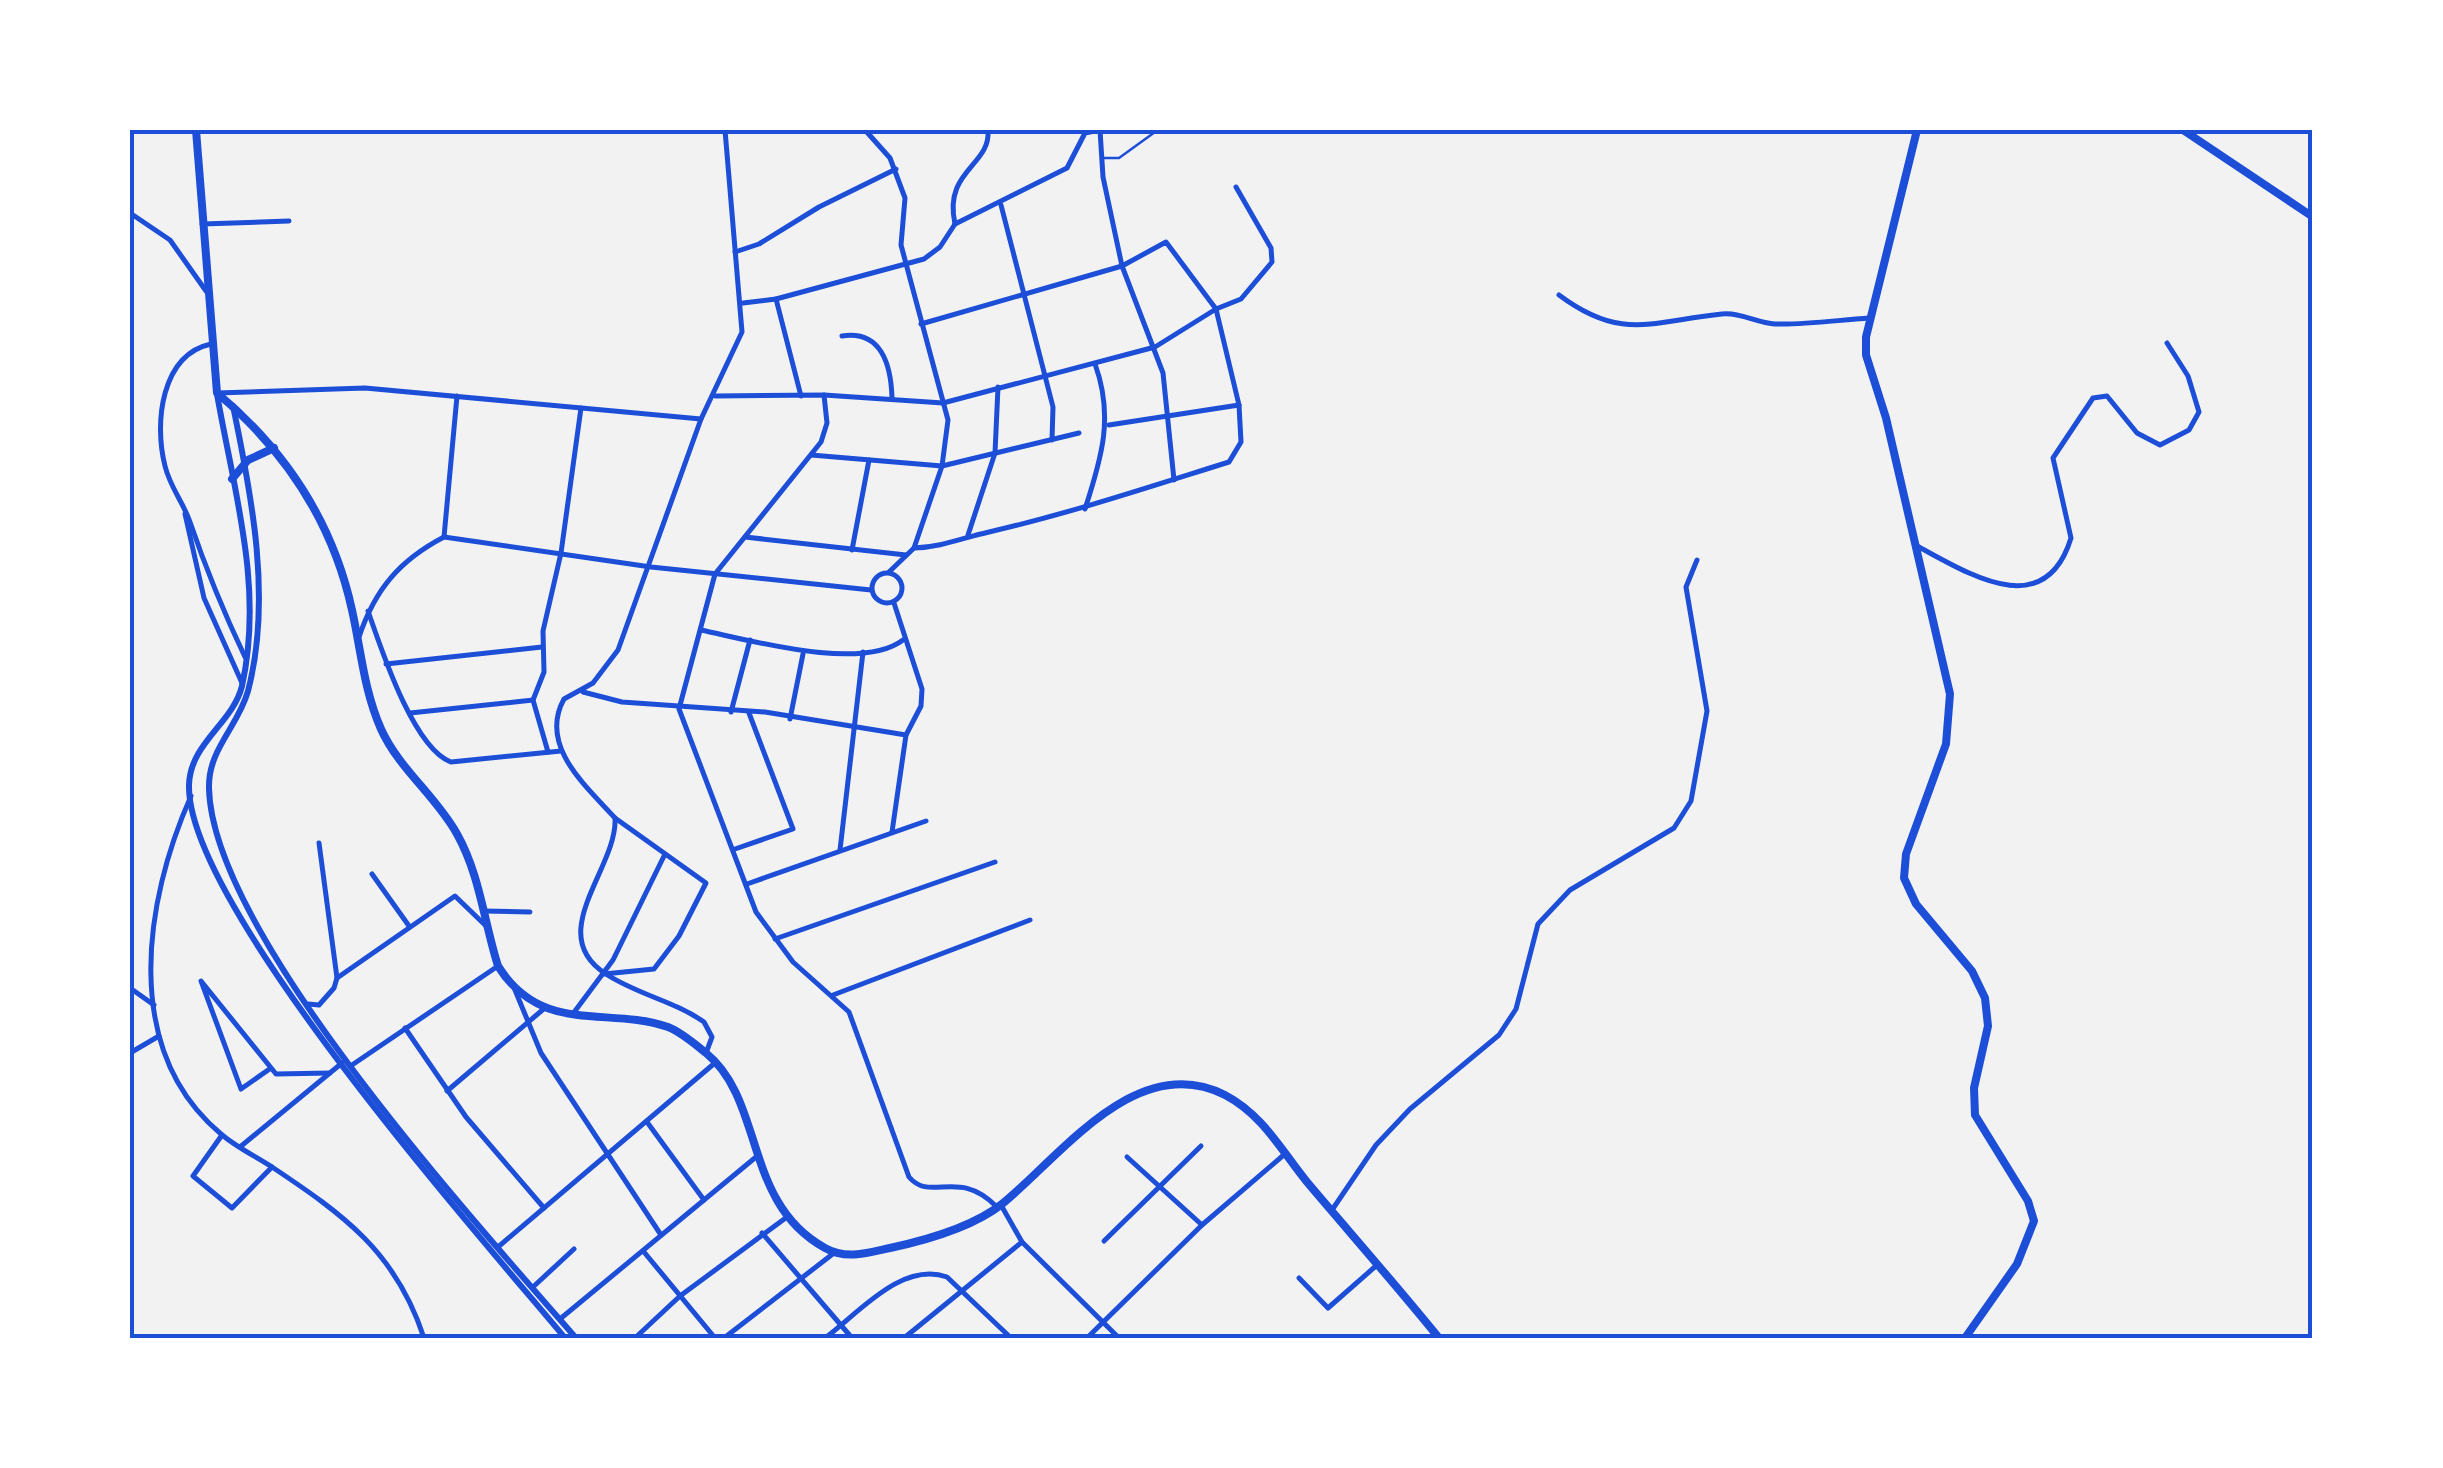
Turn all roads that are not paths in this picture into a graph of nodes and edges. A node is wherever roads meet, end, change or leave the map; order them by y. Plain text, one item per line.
1 (196, 130) edge
2 (725, 130) edge
3 (867, 130) edge
4 (988, 130) edge
5 (1100, 130) edge
6 (1917, 130) edge
7 (2183, 130) edge
8 (1156, 132) edge
9 (1100, 158) junction
10 (896, 169) junction
11 (1236, 187) dead end
12 (1000, 204) junction
13 (130, 213) edge
14 (2313, 217) edge
15 (288, 220) dead end
16 (202, 224) junction
17 (955, 224) junction
18 (734, 252) junction
19 (909, 264) junction
20 (1122, 266) junction
21 (1024, 291) junction
22 (208, 294) junction
23 (1560, 294) dead end
24 (776, 299) junction
25 (743, 303) junction
26 (1216, 309) junction
27 (1869, 318) junction
28 (921, 324) junction
29 (842, 336) dead end
30 (2166, 343) dead end
31 (211, 344) junction
32 (1155, 347) junction
33 (1094, 364) junction
34 (1042, 375) junction
35 (998, 388) junction
36 (217, 393) junction
37 (824, 395) junction
38 (456, 396) junction
39 (715, 396) junction
40 (802, 396) junction
41 (892, 400) junction
42 (943, 402) junction
43 (1239, 405) junction
44 (233, 406) junction
45 (581, 408) junction
46 (1168, 413) junction
47 (701, 419) junction
48 (1107, 425) junction
49 (1080, 433) dead end
50 (1052, 440) junction
51 (274, 448) junction
52 (994, 453) junction
53 (811, 455) junction
54 (869, 460) junction
55 (243, 464) junction
56 (942, 466) junction
57 (232, 479) junction
58 (1174, 480) junction
59 (184, 506) junction
60 (1085, 509) junction
61 (444, 537) junction
62 (745, 537) junction
63 (967, 537) junction
64 (1917, 546) junction
65 (852, 550) junction
66 (912, 552) junction
67 (560, 553) junction
68 (1697, 560) dead end
69 (651, 567) junction
70 (888, 572) junction
71 (715, 574) junction
72 (871, 590) junction
73 (894, 603) junction
74 (368, 610) junction
75 (700, 630) junction
76 (358, 640) junction
77 (750, 640) junction
78 (903, 640) junction
79 (543, 647) junction
80 (863, 652) junction
81 (803, 654) junction
82 (246, 660) junction
83 (386, 664) junction
84 (242, 684) junction
85 (582, 692) junction
86 (533, 700) junction
87 (680, 710) junction
88 (731, 712) junction
89 (749, 712) junction
90 (410, 714) junction
91 (790, 720) junction
92 (855, 725) junction
93 (906, 734) junction
94 (561, 751) junction
95 (548, 752) junction
96 (191, 796) junction
97 (616, 818) junction
98 (926, 821) dead end
99 (892, 832) junction
100 (318, 843) dead end
101 (735, 850) junction
102 (840, 850) junction
103 (665, 854) junction
104 (995, 862) dead end
105 (372, 874) dead end
106 (746, 884) junction
107 (484, 911) junction
108 (530, 912) dead end
109 (1030, 920) dead end
110 (408, 926) junction
111 (488, 927) junction
112 (774, 939) junction
113 (498, 966) junction
114 (604, 974) junction
115 (337, 978) junction
116 (514, 986) junction
117 (130, 988) edge
118 (833, 995) junction
119 (308, 1004) junction
120 (154, 1006) junction
121 (546, 1007) junction
122 (572, 1016) junction
123 (530, 1021) junction
124 (406, 1028) junction
125 (159, 1036) junction
126 (706, 1053) junction
127 (130, 1054) edge
128 (343, 1062) junction
129 (716, 1062) junction
130 (352, 1065) junction
131 (271, 1068) junction
132 (330, 1073) junction
133 (447, 1092) junction
134 (646, 1121) junction
135 (222, 1135) junction
136 (240, 1146) junction
137 (1201, 1146) dead end
138 (608, 1154) junction
139 (1286, 1154) junction
140 (756, 1157) junction
141 (1127, 1157) dead end
142 (272, 1167) junction
143 (1160, 1186) junction
144 (704, 1200) junction
145 (999, 1206) junction
146 (544, 1208) junction
147 (1332, 1210) junction
148 (787, 1217) junction
149 (1202, 1225) junction
150 (762, 1233) junction
151 (662, 1236) junction
152 (1104, 1241) dead end
153 (1022, 1242) junction
154 (498, 1247) junction
155 (574, 1250) dead end
156 (643, 1251) junction
157 (834, 1253) junction
158 (1379, 1264) junction
159 (800, 1278) junction
160 (1299, 1278) dead end
161 (530, 1289) junction
162 (962, 1291) junction
163 (680, 1296) junction
164 (560, 1320) junction
165 (1104, 1320) junction
166 (841, 1326) junction
167 (424, 1338) edge
168 (565, 1338) edge
169 (576, 1338) edge
170 (635, 1338) edge
171 (715, 1338) edge
172 (724, 1338) edge
173 (825, 1338) edge
174 (852, 1338) edge
175 (904, 1338) edge
176 (1010, 1338) edge
177 (1087, 1338) edge
178 (1119, 1338) edge
179 (1439, 1338) edge
180 (1965, 1338) edge

1 - 16 main road
2 - 18 street
3 - 10 street
4 - 17 street
5 - 9 street
5 - 12 street
6 - 27 main road
7 - 14 main road
8 - 9 lane
9 - 20 street
10 - 18 street
10 - 19 street
11 - 26 street
12 - 17 street
12 - 21 street
13 - 22 street
15 - 16 street
16 - 22 main road
17 - 19 street
18 - 25 street
19 - 24 street
19 - 28 street
20 - 21 street
20 - 26 street
20 - 32 street
21 - 28 street
21 - 34 street
22 - 31 main road
23 - 27 street
24 - 25 street
24 - 40 street
25 - 39 street
26 - 32 street
26 - 43 street
27 - 64 main road
28 - 42 street
29 - 41 street
30 - 64 street
31 - 36 main road
31 - 59 street
32 - 33 street
32 - 46 street
33 - 34 street
33 - 48 street
34 - 35 street
34 - 50 street
35 - 42 street
35 - 52 street
36 - 38 street
36 - 44 main road
36 - 57 street
37 - 40 street
37 - 41 street
37 - 53 street
38 - 45 street
38 - 61 street
39 - 40 street
39 - 47 street
41 - 42 street
42 - 56 street
43 - 46 street
43 - 58 street
44 - 51 main road
44 - 55 street
45 - 47 street
45 - 67 street
46 - 48 street
46 - 58 street
47 - 69 street
48 - 60 street
49 - 50 street
50 - 52 street
51 - 55 main road
51 - 76 main road
52 - 56 street
52 - 63 street
53 - 54 street
53 - 62 street
54 - 56 street
54 - 65 street
55 - 57 main road
55 - 119 street
56 - 66 street
57 - 82 street
58 - 60 street
59 - 82 street
59 - 84 street
60 - 63 street
61 - 67 street
61 - 74 street
62 - 65 street
62 - 71 street
63 - 66 street
64 - 180 main road
65 - 66 street
66 - 70 street
67 - 69 street
67 - 79 street
68 - 147 street
69 - 71 street
69 - 85 street
70 - 72 street
70 - 73 street
71 - 72 street
71 - 75 street
72 - 73 street
73 - 78 street
74 - 76 street
74 - 83 street
75 - 77 street
75 - 87 street
76 - 107 main road
77 - 81 street
77 - 88 street
78 - 80 street
78 - 93 street
79 - 83 street
79 - 86 street
80 - 81 street
80 - 92 street
81 - 91 street
82 - 84 street
83 - 90 street
84 - 96 street
85 - 87 street
85 - 94 street
86 - 90 street
86 - 95 street
87 - 88 street
87 - 101 street
88 - 89 street
89 - 91 street
89 - 101 street
90 - 95 street
91 - 92 street
92 - 93 street
92 - 102 street
93 - 99 street
94 - 95 street
94 - 97 street
96 - 120 street
96 - 128 street
97 - 103 street
97 - 114 street
98 - 99 street
99 - 102 street
100 - 115 street
101 - 106 street
102 - 106 street
103 - 114 street
103 - 114 street
104 - 112 street
105 - 110 street
106 - 112 street
107 - 108 street
107 - 111 main road
109 - 118 street
110 - 111 street
110 - 115 street
111 - 113 main road
112 - 118 street
113 - 116 main road
113 - 124 street
114 - 122 street
114 - 126 street
115 - 119 street
116 - 121 main road
116 - 123 street
117 - 120 street
118 - 145 street
119 - 130 street
120 - 125 street
121 - 122 main road
121 - 123 street
122 - 126 main road
123 - 133 street
123 - 138 street
124 - 130 street
124 - 133 street
125 - 127 street
125 - 135 street
126 - 129 main road
128 - 132 street
128 - 168 street
129 - 134 street
129 - 140 main road
130 - 154 street
131 - 131 street
131 - 132 street
132 - 136 street
133 - 146 street
134 - 138 street
134 - 144 street
135 - 136 street
135 - 142 street
136 - 142 street
137 - 143 street
138 - 146 street
138 - 151 street
139 - 145 main road
139 - 147 main road
139 - 149 street
140 - 144 street
140 - 148 main road
141 - 143 street
142 - 167 street
143 - 149 street
143 - 152 street
144 - 151 street
145 - 153 street
145 - 157 main road
146 - 154 street
147 - 158 main road
148 - 150 street
148 - 157 main road
149 - 165 street
150 - 159 street
150 - 163 street
151 - 156 street
153 - 162 street
153 - 165 street
154 - 161 street
155 - 161 street
156 - 163 street
156 - 164 street
157 - 159 street
158 - 160 street
158 - 179 main road
159 - 166 street
159 - 172 street
161 - 164 street
162 - 166 street
162 - 175 street
162 - 176 street
163 - 170 street
163 - 171 street
164 - 169 street
165 - 177 street
165 - 178 street
166 - 173 street
166 - 174 street

